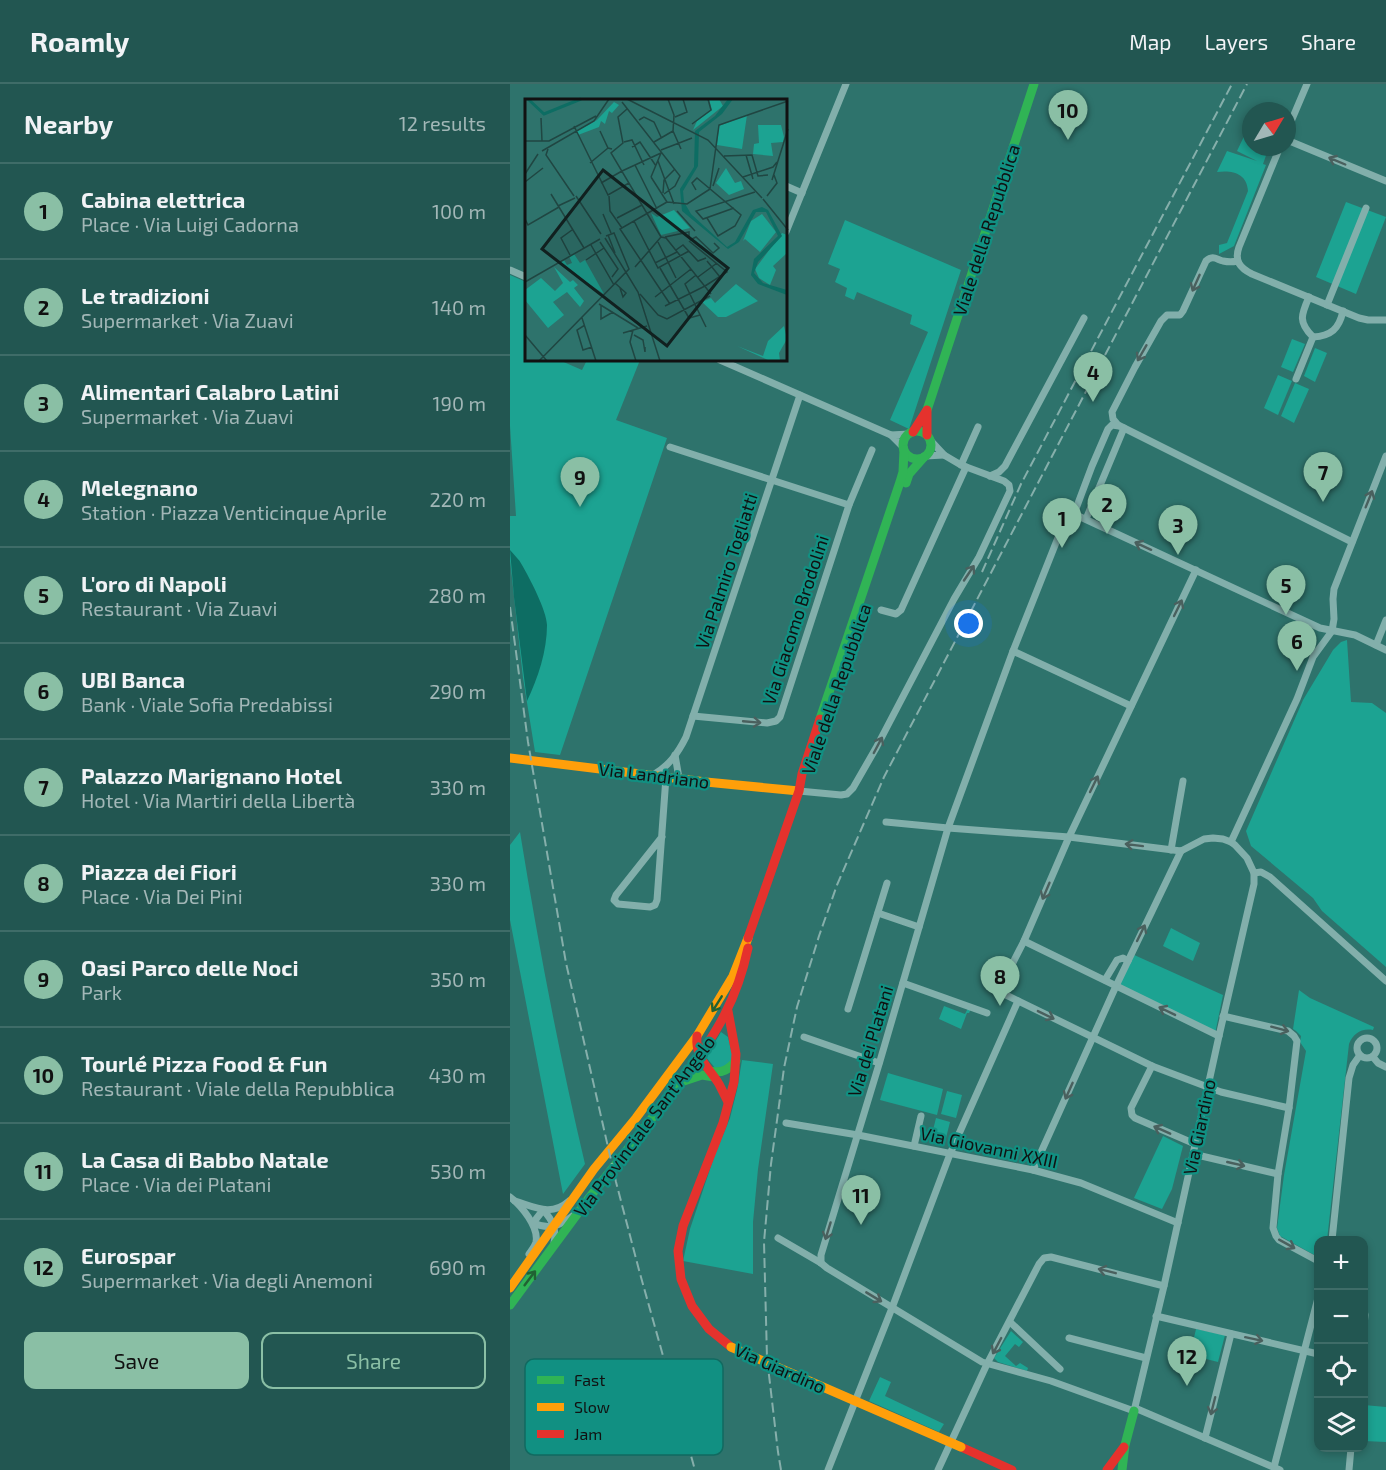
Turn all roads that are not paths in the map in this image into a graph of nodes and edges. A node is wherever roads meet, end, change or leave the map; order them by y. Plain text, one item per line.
1 (846, 84) edge
2 (1034, 84) edge
3 (1307, 84) edge
4 (1296, 110) edge
5 (1296, 144) edge
6 (1276, 156) edge
7 (1386, 181) edge
8 (788, 187) edge
9 (802, 193) junction
10 (1366, 208) dead end
11 (788, 227) edge
12 (1237, 261) junction
13 (510, 270) edge
14 (525, 277) edge
15 (1309, 297) junction
16 (1328, 305) junction
17 (1343, 311) junction
18 (1084, 318) dead end
19 (1386, 320) edge
20 (1313, 336) junction
21 (728, 362) edge
22 (1296, 379) dead end
23 (800, 395) junction
24 (927, 410) junction
25 (978, 427) dead end
26 (1124, 428) junction
27 (911, 433) junction
28 (891, 435) junction
29 (928, 438) junction
30 (670, 447) dead end
31 (904, 449) junction
32 (872, 450) dead end
33 (944, 455) junction
34 (1386, 456) edge
35 (925, 457) junction
36 (963, 466) junction
37 (992, 477) junction
38 (772, 480) junction
39 (849, 506) junction
40 (1072, 513) junction
41 (1086, 519) junction
42 (1352, 542) junction
43 (1196, 570) junction
44 (880, 610) dead end
45 (1386, 620) edge
46 (1332, 631) junction
47 (1376, 645) junction
48 (1386, 650) edge
49 (1013, 651) junction
50 (1131, 706) junction
51 (693, 716) junction
52 (675, 755) junction
53 (510, 758) edge
54 (653, 775) junction
55 (666, 777) junction
56 (679, 778) junction
57 (1183, 780) dead end
58 (799, 791) junction
59 (886, 822) dead end
60 (948, 828) junction
61 (662, 837) junction
62 (1069, 837) junction
63 (1231, 842) junction
64 (1171, 850) junction
65 (1181, 851) junction
66 (1254, 877) junction
67 (887, 883) dead end
68 (878, 913) junction
69 (919, 927) junction
70 (750, 934) junction
71 (1024, 941) junction
72 (1128, 961) junction
73 (1105, 980) junction
74 (1386, 981) edge
75 (903, 983) junction
76 (1116, 986) junction
77 (1018, 1001) junction
78 (728, 1009) junction
79 (848, 1010) dead end
80 (987, 1013) dead end
81 (1223, 1016) junction
82 (717, 1029) junction
83 (697, 1036) junction
84 (1218, 1036) junction
85 (733, 1037) junction
86 (804, 1037) dead end
87 (1093, 1037) junction
88 (1382, 1045) edge
89 (1360, 1055) junction
90 (699, 1056) junction
91 (1373, 1057) junction
92 (736, 1061) junction
93 (879, 1063) junction
94 (1152, 1066) junction
95 (1386, 1067) edge
96 (712, 1074) junction
97 (679, 1083) junction
98 (1208, 1086) junction
99 (728, 1102) junction
100 (1289, 1108) junction
101 (921, 1116) dead end
102 (786, 1123) dead end
103 (858, 1135) junction
104 (1195, 1144) junction
105 (914, 1146) junction
106 (950, 1154) junction
107 (1193, 1154) junction
108 (1033, 1170) junction
109 (1278, 1174) junction
110 (578, 1191) junction
111 (513, 1199) edge
112 (543, 1210) junction
113 (581, 1210) junction
114 (533, 1223) junction
115 (1178, 1223) junction
116 (554, 1226) junction
117 (1332, 1236) edge
118 (778, 1238) dead end
119 (550, 1252) junction
120 (1314, 1259) edge
121 (821, 1263) junction
122 (1164, 1286) junction
123 (510, 1288) edge
124 (510, 1305) edge
125 (892, 1308) junction
126 (1314, 1314) edge
127 (1156, 1316) junction
128 (1010, 1322) junction
129 (1231, 1334) junction
130 (1069, 1338) dead end
131 (1305, 1350) junction
132 (1314, 1353) edge
133 (1146, 1358) junction
134 (987, 1364) junction
135 (1060, 1369) dead end
136 (1134, 1409) junction
137 (1205, 1438) junction
138 (1125, 1444) junction
139 (1351, 1452) edge
140 (1277, 1469) edge
141 (828, 1470) edge
142 (938, 1470) edge
143 (1012, 1470) edge
144 (1107, 1470) edge
145 (1122, 1470) edge
146 (1349, 1470) edge

1 - 9 street
2 - 24 street, Viale della Repubblica
3 - 4 street
7 -> 5 street
6 - 12 street
8 - 9 street
9 - 11 street
10 - 16 street
12 - 15 street
12 -> 26 street
13 - 14 street
15 - 16 street
15 - 20 street
16 - 17 street
17 - 19 street
17 - 20 street
18 - 37 street
20 - 22 street
21 - 23 street
23 - 28 street
23 - 38 street, Via Palmiro Togliatti
24 - 27 street, Viale della Repubblica
24 - 29 street, Viale della Repubblica
25 - 36 street
26 - 40 street, Via dei Platani
26 - 41 street
26 - 42 street
27 - 28 street
27 - 29 street
27 - 31 street, Viale della Repubblica
28 - 31 street
29 - 33 street
29 - 35 street, Viale della Repubblica
30 - 38 street
31 - 35 street
31 - 58 street, Viale della Repubblica
32 - 39 street, Via Giacomo Brodolini
33 - 35 street
33 - 36 street
42 -> 34 street
35 - 58 street, Viale della Repubblica
36 - 37 street
36 - 44 street
58 -> 37 street
38 - 39 street
38 - 51 street, Via Palmiro Togliatti
51 -> 39 street, Via Giacomo Brodolini
40 - 41 street
40 - 49 street, Via dei Platani
43 -> 41 street
42 - 46 street
43 - 46 street
50 -> 43 street
45 - 47 street
46 - 47 street
46 - 63 street
47 - 48 street
49 - 50 street
49 - 60 street, Via dei Platani
62 -> 50 street
51 - 52 street, Via Palmiro Togliatti
52 - 54 street, Via Palmiro Togliatti
52 - 56 street
53 - 54 street, Via Landriano
54 - 55 street, Via Landriano
55 - 56 street, Via Landriano
55 - 61 street
56 - 58 street, Via Landriano
57 - 64 street
58 - 70 street, Via Provinciale Sant'Angelo
59 - 60 street
60 - 62 street
60 - 69 street, Via dei Platani
61 - 61 street
64 -> 62 street
62 -> 71 street
63 - 65 street
63 - 66 street
64 - 65 street
72 -> 65 street
66 - 74 street
66 - 81 street, Via Giardino
67 - 68 street
68 - 69 street
68 - 79 street
69 - 75 street, Via dei Platani
70 - 78 street, Via Provinciale Sant'Angelo
70 -> 83 street, Via Provinciale Sant'Angelo
71 - 73 street
71 - 77 street
72 - 73 street
72 - 76 street
73 - 76 street
75 - 80 street
75 - 93 street, Via dei Platani
84 -> 76 street
76 - 87 street
77 -> 87 street
77 - 106 street
78 - 82 street, Via Provinciale Sant'Angelo
78 - 85 street
81 - 84 street, Via Giardino
81 -> 100 street
82 - 83 street
82 - 85 street
82 - 90 street, Via Provinciale Sant'Angelo
83 - 90 street
83 - 110 street, Via Provinciale Sant'Angelo
84 - 98 street, Via Giardino
85 - 92 street
86 - 93 street
87 - 94 street
87 -> 108 street
88 - 89 street
88 - 91 street
89 - 91 street
89 - 117 street
90 - 96 street
90 - 97 street, Via Provinciale Sant'Angelo
91 - 95 street
92 - 96 street
92 - 99 street, Via Giardino
93 - 103 street, Via dei Platani
94 - 98 street
104 -> 94 street
96 - 97 street
96 - 99 street
97 - 113 street, Via Provinciale Sant'Angelo
98 - 100 street
98 - 104 street, Via Giardino
99 - 143 street, Via Giardino, bridge
100 - 109 street
101 - 105 street
102 - 103 street, Via Giovanni XXIII
103 - 105 street, Via Giovanni XXIII
103 -> 121 street, Via dei Platani
104 - 107 street, Via Giardino
105 - 106 street, Via Giovanni XXIII
106 - 108 street, Via Giovanni XXIII
106 - 125 street
107 -> 109 street
107 - 115 street, Via Giardino
108 - 115 street, Via Giovanni XXIII
109 -> 120 street
110 - 112 street
110 - 116 street, Via Provinciale Sant'Angelo
111 - 112 street
111 - 114 street
112 - 114 street
112 - 116 street
113 - 116 street
113 - 119 street, Via Provinciale Sant'Angelo
114 - 116 street
114 - 123 street
115 - 122 street, Via Giardino
116 - 119 street
116 - 123 street, Via Provinciale Sant'Angelo
118 - 121 street
124 -> 119 street, Via Provinciale Sant'Angelo
121 -> 125 street
122 - 127 street, Via Giardino
122 -> 128 street
125 - 134 street
125 - 141 street
126 - 131 street
127 - 129 street
127 - 133 street, Via Giardino
128 -> 134 street
128 - 135 street
129 -> 131 street
129 -> 137 street
130 - 133 street
131 - 132 street
131 - 140 street
133 - 136 street, Via Giardino
134 - 136 street
134 - 142 street
136 - 137 street
136 - 138 street, Via Giardino
137 - 140 street
138 - 144 street, Via Giardino
138 - 145 street, Via Giardino
139 - 146 street

